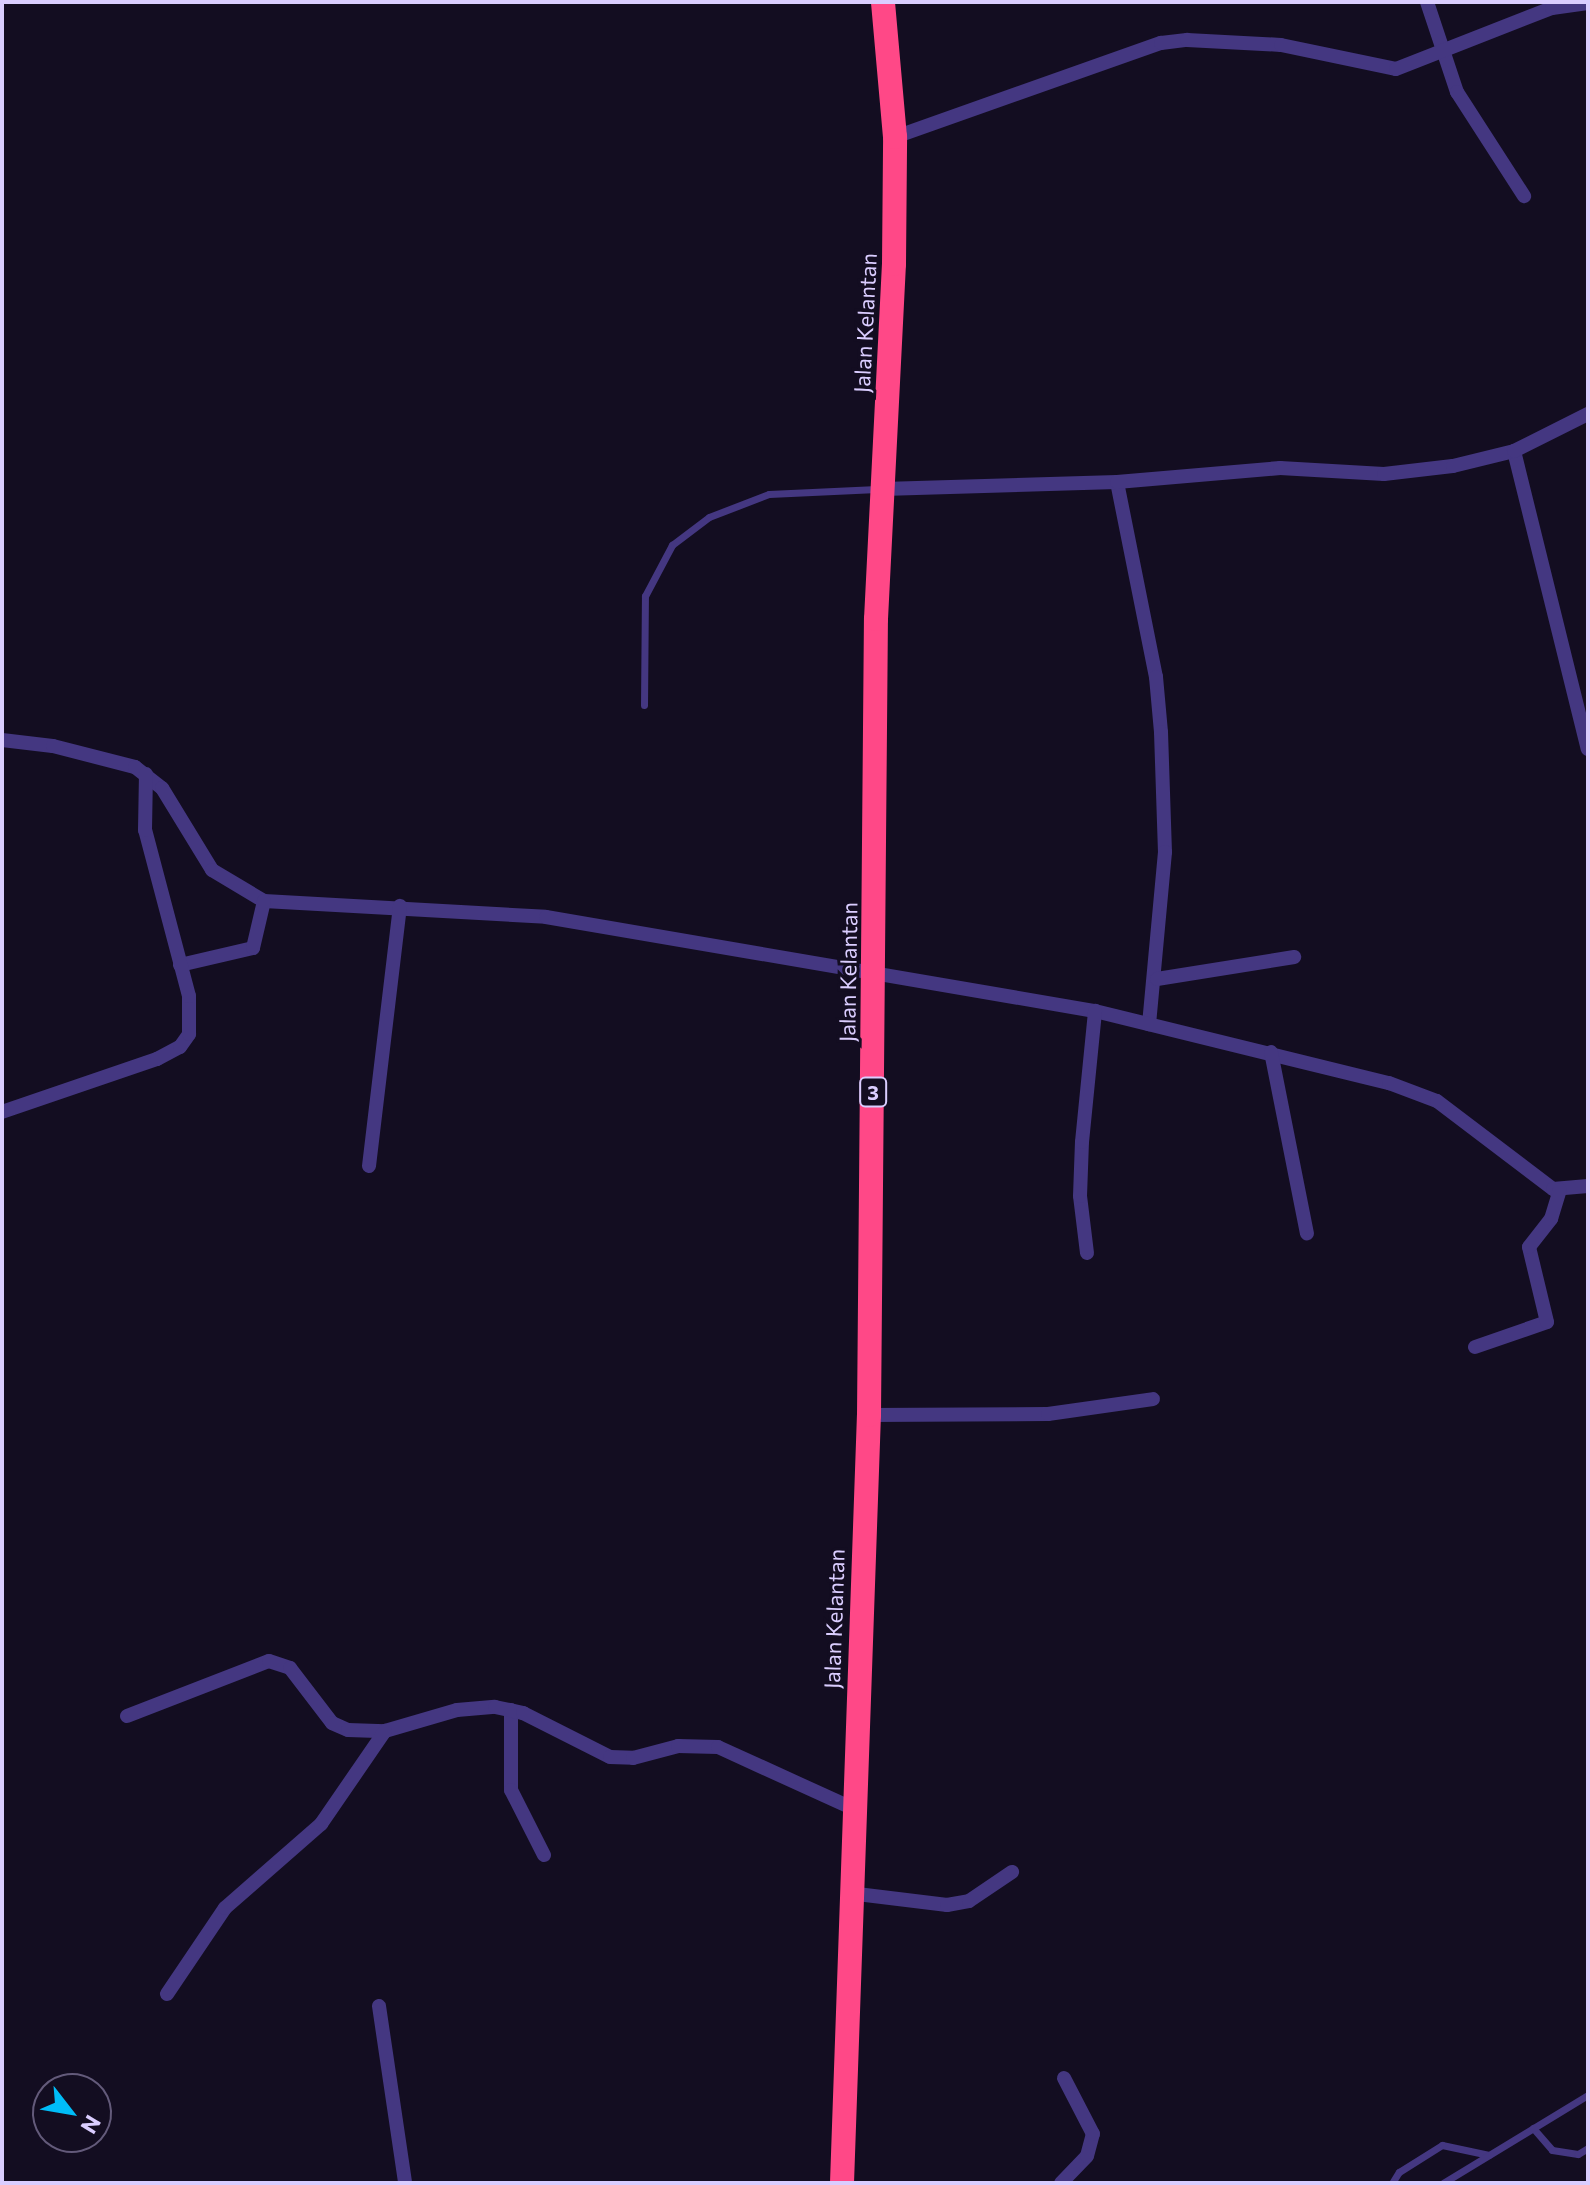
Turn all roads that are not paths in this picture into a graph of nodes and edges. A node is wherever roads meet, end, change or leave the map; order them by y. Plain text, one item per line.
1 (883, 2) edge
2 (1427, 2) edge
3 (1588, 3) edge
4 (1441, 53) junction
5 (895, 137) junction
6 (1524, 196) dead end
7 (1588, 414) edge
8 (1514, 451) junction
9 (1117, 482) junction
10 (883, 489) junction
11 (644, 705) dead end
12 (13, 741) edge
13 (1588, 749) edge
14 (146, 774) junction
15 (264, 901) junction
16 (400, 906) junction
17 (1294, 957) dead end
18 (180, 965) junction
19 (874, 974) junction
20 (1157, 979) junction
21 (1095, 1011) junction
22 (1149, 1024) junction
23 (1271, 1052) junction
24 (2, 1112) edge
25 (369, 1166) dead end
26 (1588, 1186) edge
27 (1560, 1190) junction
28 (1307, 1233) dead end
29 (1087, 1253) dead end
30 (1475, 1347) dead end
31 (1153, 1399) dead end
32 (869, 1415) junction
33 (511, 1710) junction
34 (127, 1716) dead end
35 (385, 1731) junction
36 (852, 1808) junction
37 (544, 1855) dead end
38 (1012, 1872) dead end
39 (849, 1893) junction
40 (167, 1994) dead end
41 (379, 2006) dead end
42 (1064, 2078) dead end
43 (1588, 2095) edge
44 (1533, 2128) junction
45 (1588, 2148) edge
46 (1489, 2155) junction
47 (405, 2183) edge
48 (842, 2183) edge
49 (1061, 2183) edge
50 (1392, 2183) edge
51 (1443, 2183) edge

1 - 5 highway, Jalan Kelantan / 3
2 - 4 street
3 - 4 street
4 - 5 street
4 - 6 street
5 - 10 highway, Jalan Kelantan / 3
7 - 8 street
8 - 9 street
8 - 13 street
9 - 10 street
9 - 20 street
10 - 11 lane
10 - 19 highway, Jalan Kelantan / 3
12 - 14 street
14 - 15 street
14 - 18 street
15 - 16 street
15 - 18 street
16 - 19 street
16 - 25 street
17 - 20 street
18 - 24 street
19 - 21 street
19 - 32 highway, Jalan Kelantan / 3
20 - 22 street
21 - 22 street
21 - 29 street
22 - 23 street
23 - 27 street
23 - 28 street
26 - 27 street
27 - 30 street
31 - 32 street
32 - 36 highway, Jalan Kelantan / 3
33 - 35 street
33 - 36 street
33 - 37 street
34 - 35 street
35 - 40 street
36 - 39 highway, Jalan Kelantan / 3
38 - 39 street
39 - 48 highway, Jalan Kelantan / 3
41 - 47 street
42 - 49 street
43 - 44 lane
44 - 45 lane
44 - 46 lane
46 - 50 lane
46 - 51 lane

